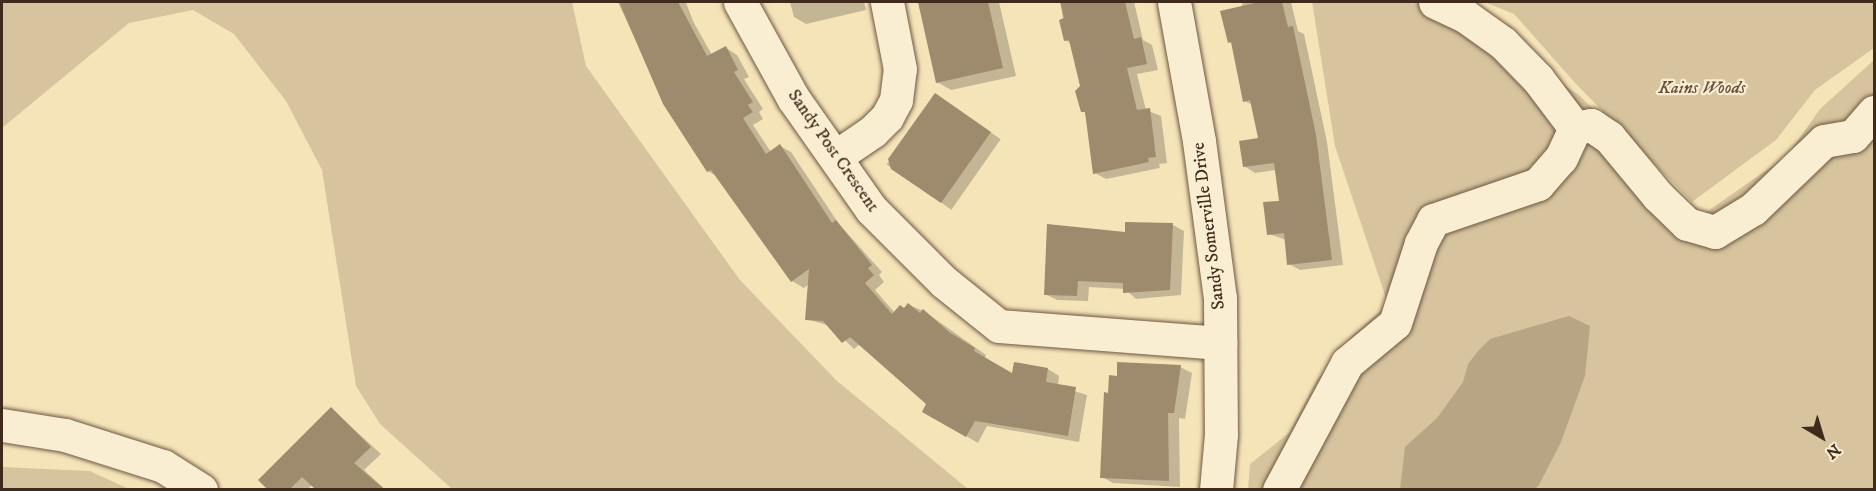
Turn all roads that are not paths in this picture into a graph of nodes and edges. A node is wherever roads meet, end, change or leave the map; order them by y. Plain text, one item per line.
1 (740, 2) edge
2 (887, 2) edge
3 (1174, 2) edge
4 (1435, 2) edge
5 (1875, 112) edge
6 (1575, 128) junction
7 (835, 157) junction
8 (1220, 343) junction
9 (2, 425) edge
10 (201, 489) edge
11 (1216, 489) edge
12 (1279, 489) edge

1 - 7 street, Sandy Post Crescent
2 - 7 street
3 - 8 street, Sandy Somerville Drive
4 - 6 street
5 - 6 street
6 - 12 street
7 - 8 street, Sandy Post Crescent
8 - 11 street, Sandy Somerville Drive
9 - 10 street

